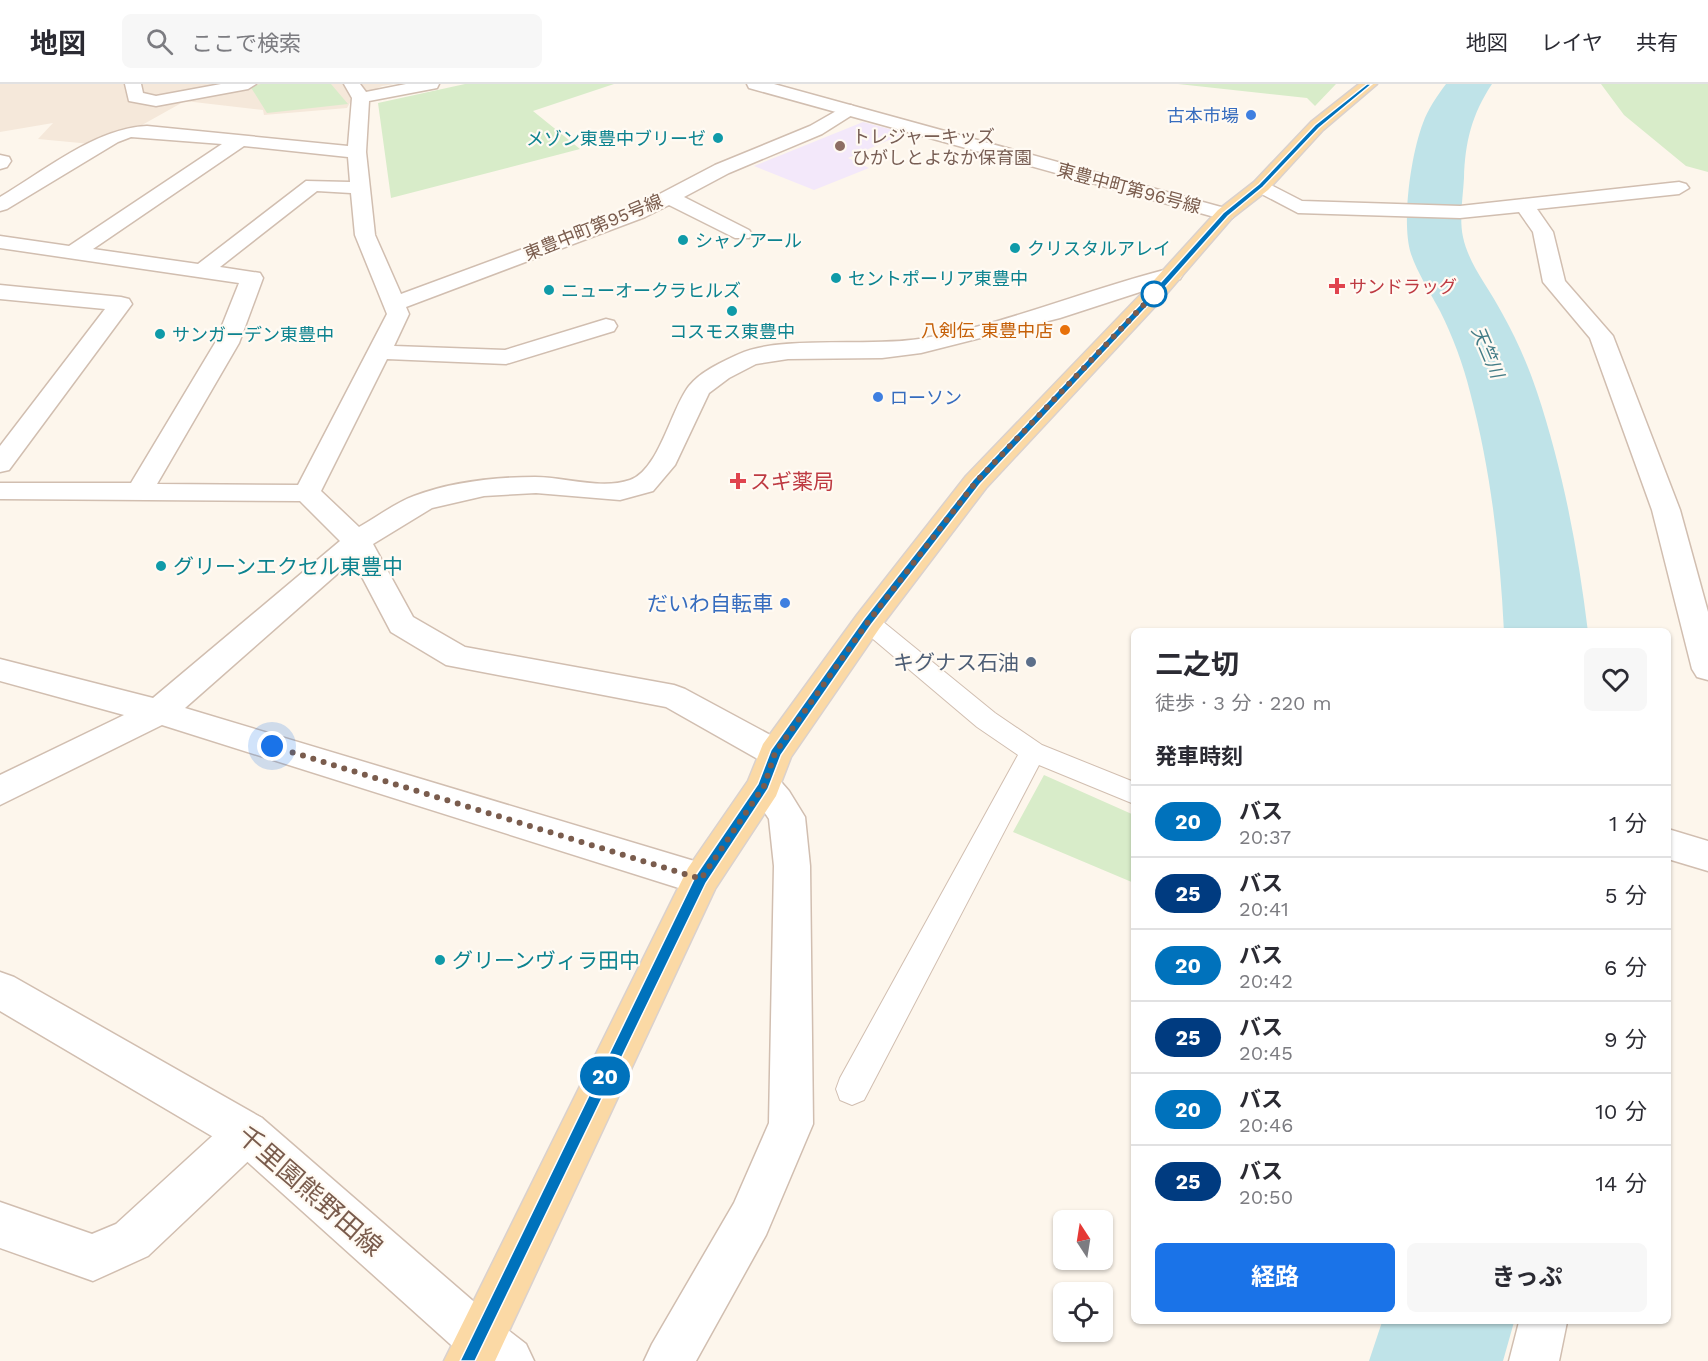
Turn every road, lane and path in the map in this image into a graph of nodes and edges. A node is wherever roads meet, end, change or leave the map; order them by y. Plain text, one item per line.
1 (133, 84) edge
2 (248, 84) edge
3 (430, 84) edge
4 (755, 84) edge
5 (1369, 84) edge
6 (780, 87) edge
7 (356, 91) edge
8 (851, 110) junction
9 (239, 141) junction
10 (357, 152) junction
11 (1261, 186) junction
12 (360, 188) junction
13 (1679, 188) dead end
14 (669, 197) junction
15 (0, 205) edge
16 (1525, 206) junction
17 (1225, 214) junction
18 (742, 234) dead end
19 (0, 242) edge
20 (74, 252) junction
21 (203, 270) junction
22 (1172, 274) junction
23 (0, 292) edge
24 (396, 303) junction
25 (606, 326) dead end
26 (378, 352) junction
27 (27, 426) junction
28 (0, 428) edge
29 (0, 464) edge
30 (0, 491) edge
31 (139, 492) junction
32 (307, 493) junction
33 (357, 541) junction
34 (868, 622) junction
35 (1708, 669) edge
36 (0, 670) edge
37 (159, 712) junction
38 (1034, 752) junction
39 (769, 770) junction
40 (0, 791) edge
41 (1131, 792) edge
42 (1671, 845) edge
43 (1708, 856) edge
44 (701, 879) junction
45 (0, 990) edge
46 (852, 1089) dead end
47 (247, 1132) junction
48 (0, 1225) edge
49 (1543, 1324) edge
50 (485, 1353) edge
51 (669, 1361) edge
52 (1534, 1361) edge

1 - 2 street
3 - 7 street
4 - 6 street, 東豊中町第96号線
5 - 11 main road
6 - 8 street, 東豊中町第96号線
7 - 10 street
8 - 14 street, 東豊中町第95号線
8 - 17 street, 東豊中町第96号線
9 - 10 street
9 - 15 street
9 - 20 street
10 - 12 street
11 - 16 street
11 - 17 main road
12 - 21 street
12 - 24 street
13 - 16 street
14 - 18 street
14 - 24 street, 東豊中町第95号線
16 - 35 street
17 - 22 main road
19 - 20 street
20 - 21 street
21 - 31 street
22 - 33 street
22 - 34 main road
23 - 27 street
24 - 26 street
25 - 26 street
26 - 32 street
27 - 28 street
27 - 29 street
30 - 31 street
31 - 32 street
32 - 33 street
33 - 37 street
33 - 39 street
34 - 38 lane
34 - 39 main road
36 - 37 street
37 - 40 street
37 - 44 street
38 - 41 lane
38 - 46 lane
39 - 44 main road
39 - 51 street
42 - 43 street
44 - 50 main road
45 - 47 street, 千里園熊野田線
47 - 48 street
47 - 50 street, 千里園熊野田線
49 - 52 street

